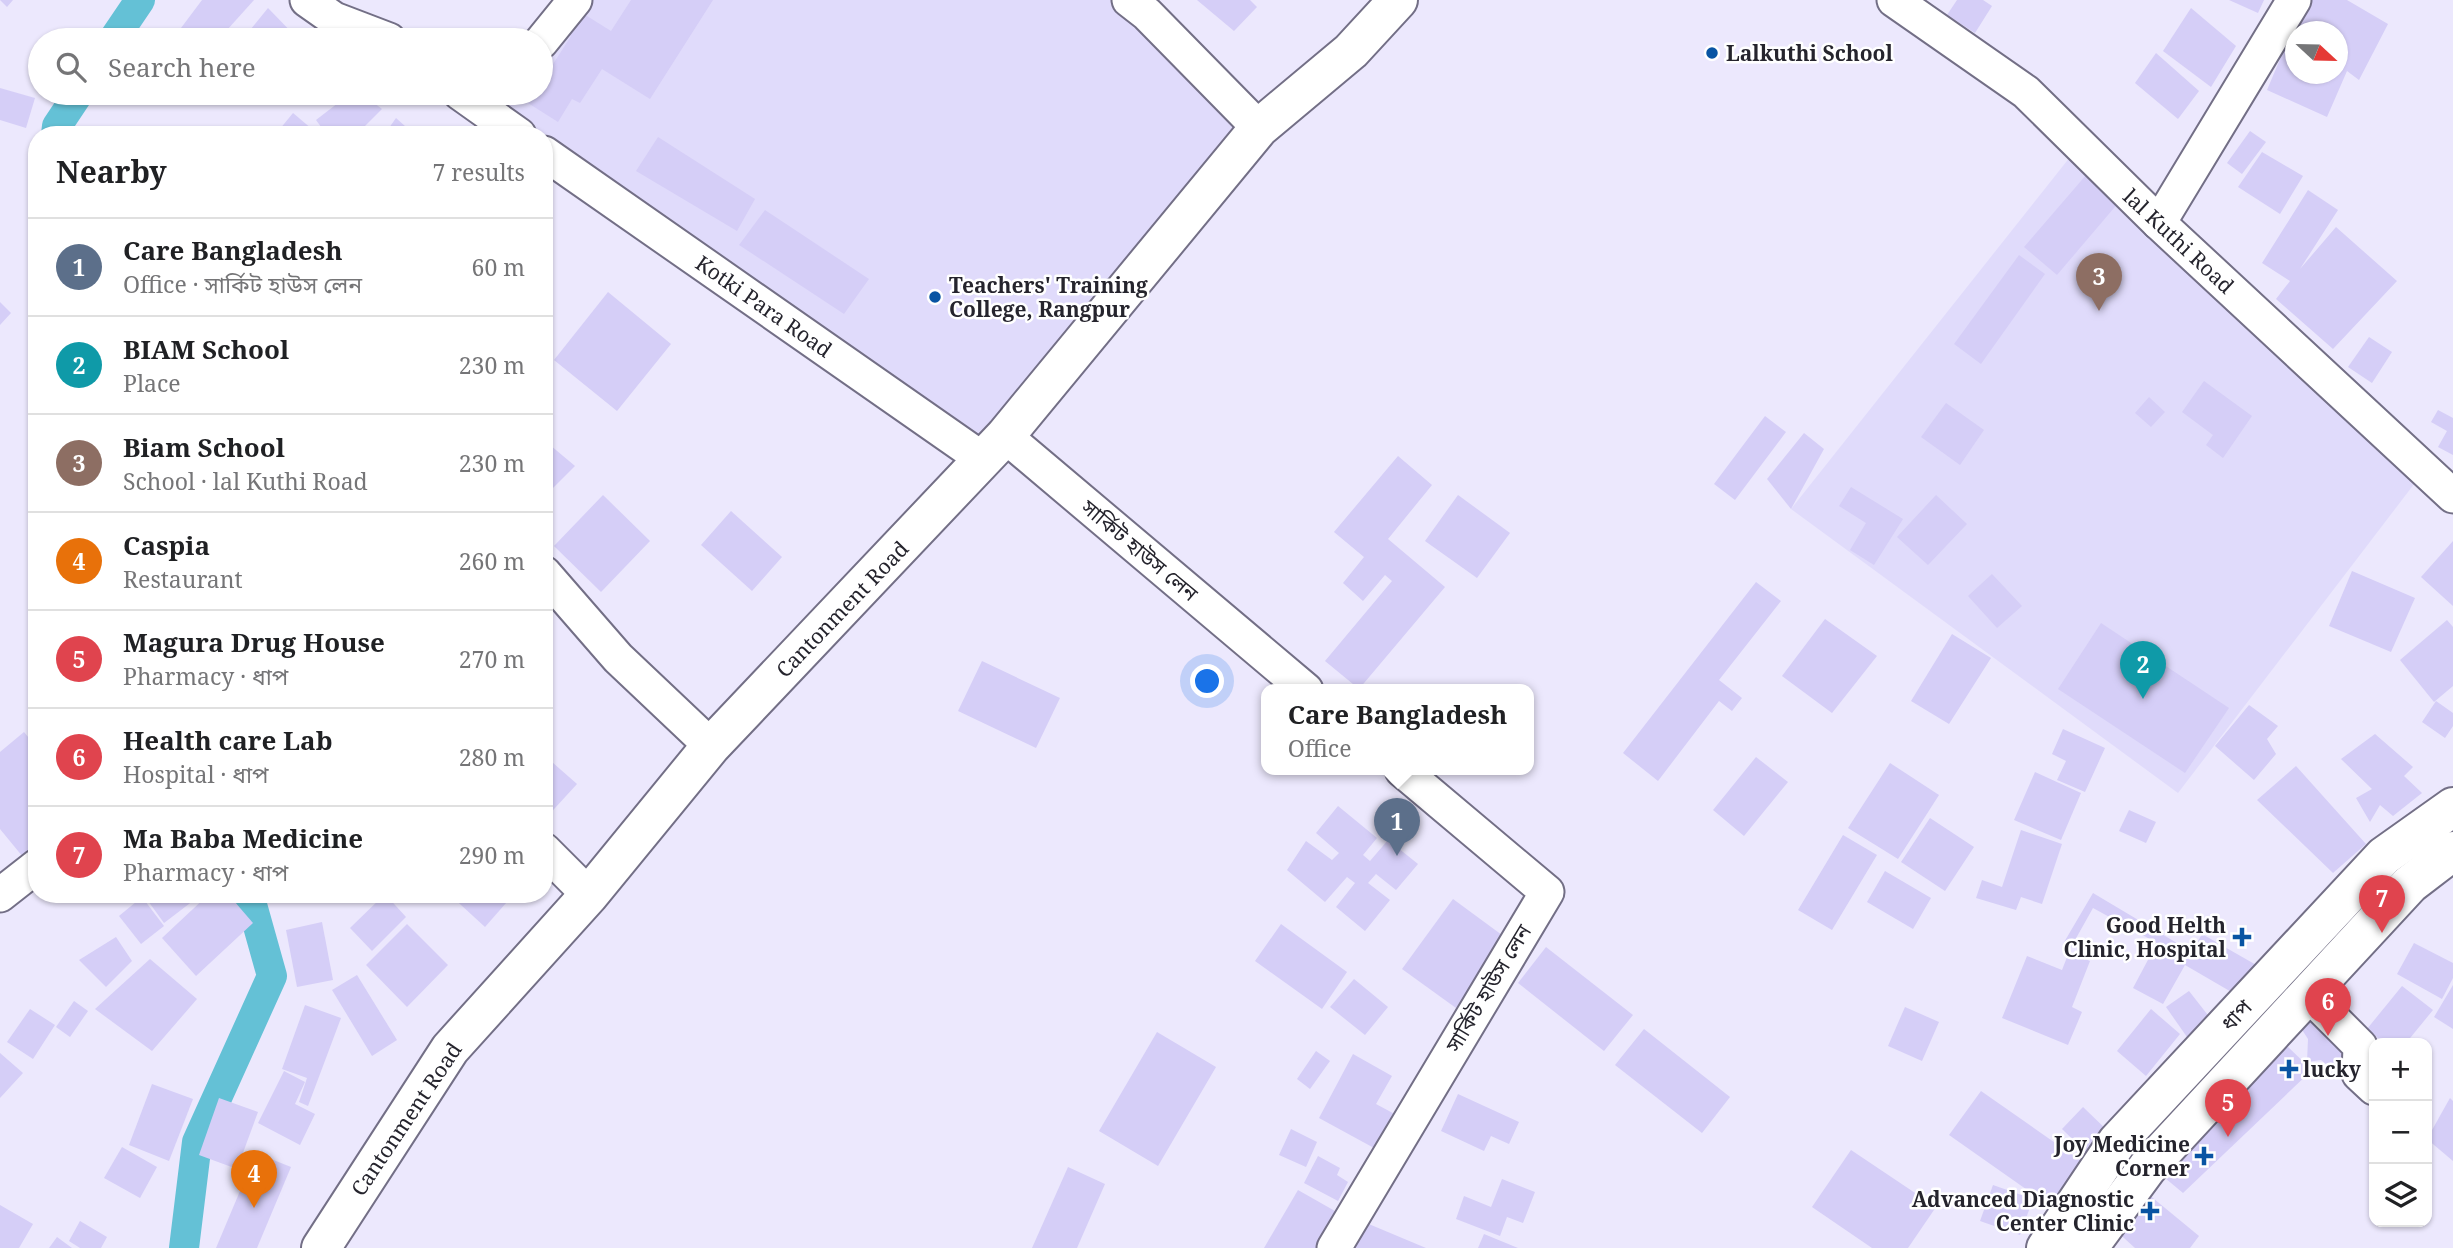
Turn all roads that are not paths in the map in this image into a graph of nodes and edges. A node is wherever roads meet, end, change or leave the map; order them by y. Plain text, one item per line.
1 (307, 0) edge
2 (575, 0) edge
3 (1129, 0) edge
4 (1398, 0) edge
5 (1894, 0) edge
6 (2294, 0) edge
7 (339, 9) edge
8 (370, 28) edge
9 (552, 28) edge
10 (498, 105) edge
11 (513, 126) edge
12 (1259, 128) junction
13 (553, 158) edge
14 (2159, 223) junction
15 (995, 448) junction
16 (2453, 496) edge
17 (553, 583) edge
18 (1298, 684) edge
19 (711, 746) junction
20 (1408, 775) edge
21 (2453, 807) edge
22 (2453, 850) edge
23 (553, 859) edge
24 (28, 873) edge
25 (0, 895) edge
26 (589, 895) junction
27 (2308, 995) junction
28 (2369, 1083) edge
29 (321, 1248) edge
30 (1334, 1248) edge
31 (2046, 1248) edge
32 (2088, 1248) edge

1 - 7 street
2 - 9 street
3 - 12 street
4 - 12 main road, Cantonment Road
5 - 14 street, lal Kuthi Road
6 - 14 street
7 - 8 street
10 - 11 street
12 - 15 main road, Cantonment Road
13 - 15 street, Kotki Para Road
14 - 16 street, lal Kuthi Road
15 - 18 street, সার্কিট হাউস লেন
15 - 19 main road, Cantonment Road
17 - 19 street
19 - 26 main road, Cantonment Road
20 - 30 street, সার্কিট হাউস লেন
21 - 31 main road, ধাপ
22 - 27 main road, ধাপ
23 - 26 street
24 - 25 street
26 - 29 main road, Cantonment Road
27 - 28 street
27 - 32 main road, ধাপ

